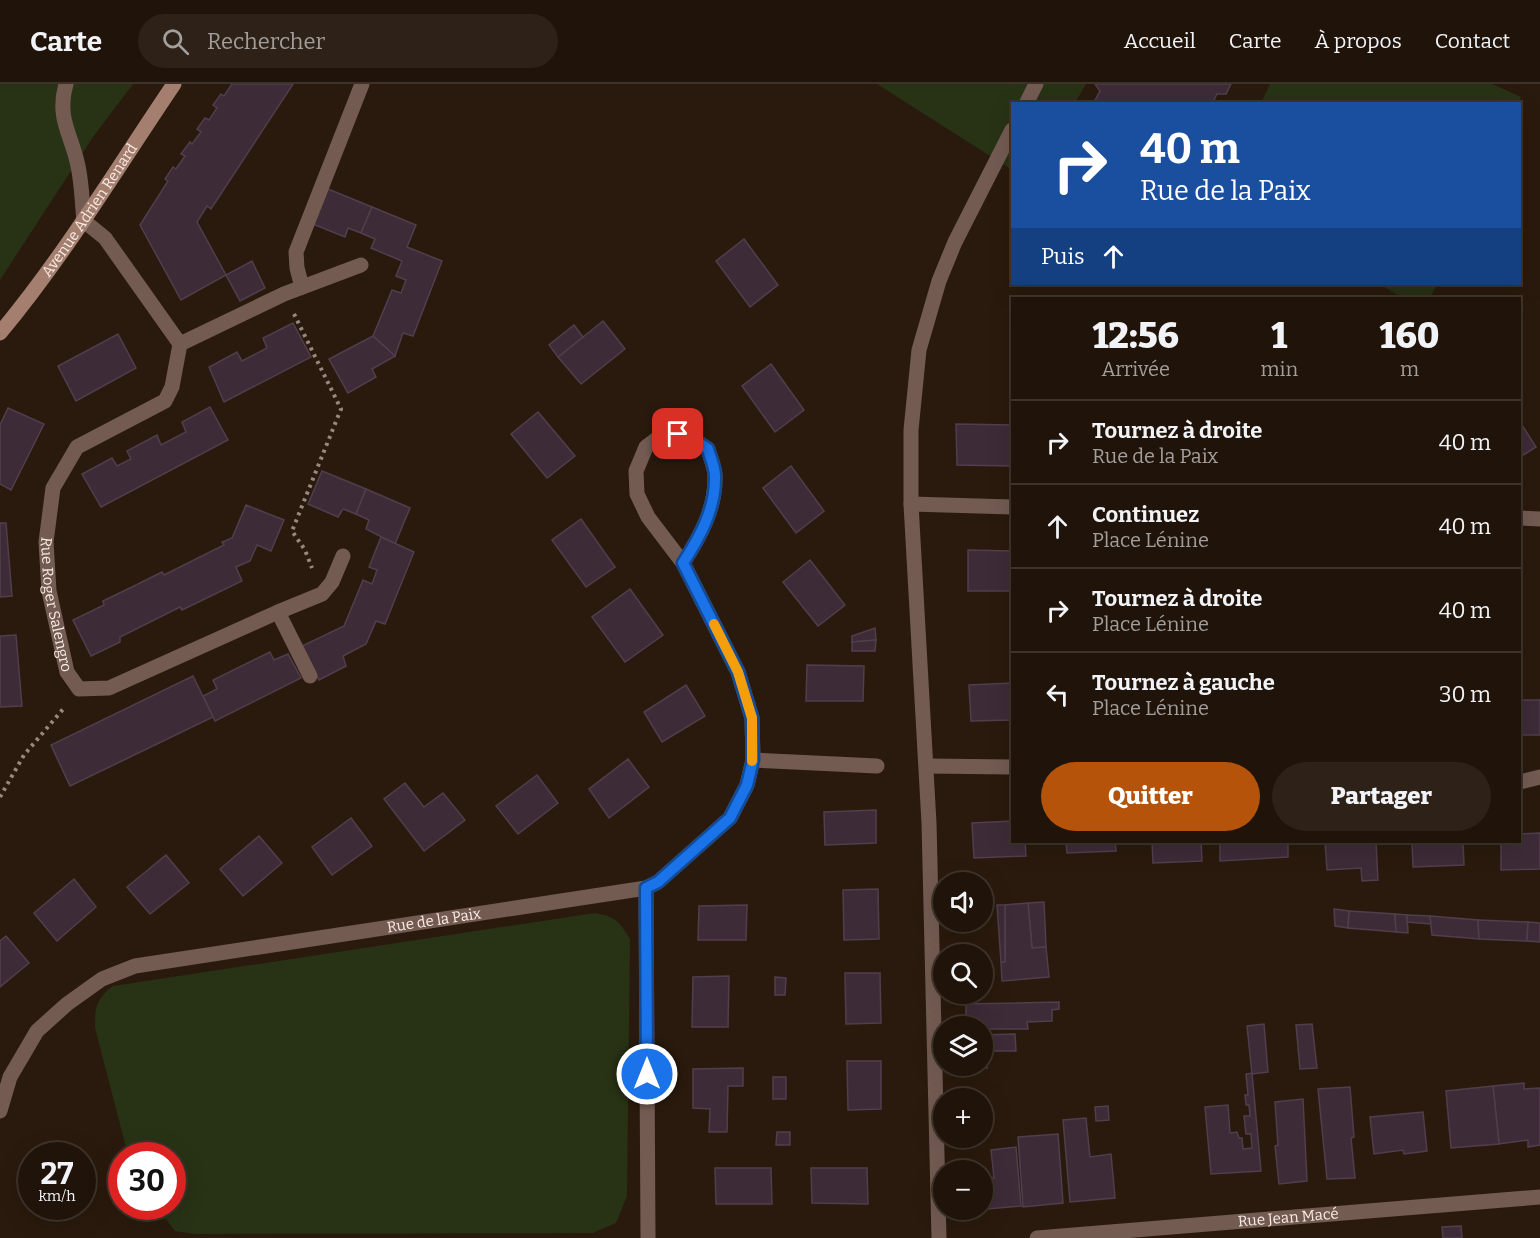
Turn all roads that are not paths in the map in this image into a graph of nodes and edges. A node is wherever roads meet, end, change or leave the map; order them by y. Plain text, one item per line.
1 (66, 84) edge
2 (174, 84) edge
3 (362, 84) edge
4 (1036, 84) edge
5 (1027, 102) edge
6 (1011, 132) edge
7 (84, 222) junction
8 (361, 265) dead end
9 (302, 287) junction
10 (0, 333) edge
11 (180, 344) junction
12 (911, 504) junction
13 (1011, 507) edge
14 (1521, 518) edge
15 (1540, 519) edge
16 (343, 556) dead end
17 (683, 563) junction
18 (278, 612) junction
19 (310, 676) dead end
20 (753, 760) junction
21 (877, 766) dead end
22 (927, 766) junction
23 (1011, 767) edge
24 (1540, 777) edge
25 (1521, 782) edge
26 (646, 888) junction
27 (0, 1111) edge
28 (1540, 1197) edge
29 (648, 1238) edge
30 (939, 1238) edge
31 (1037, 1238) edge

1 - 7 street
2 - 7 street, Avenue Adrien Renard
3 - 9 street
4 - 5 street
6 - 12 street
7 - 10 street, Avenue Adrien Renard
7 - 11 street
8 - 9 street
9 - 11 street
11 - 18 street, Rue Roger Salengro
12 - 13 street
12 - 22 street
14 - 15 street
16 - 18 street, Rue Roger Salengro
17 - 17 street, Rue de la Paix
17 - 20 street, Rue de la Paix
18 - 19 street
20 - 21 street
20 - 26 street, Rue de la Paix
22 - 23 street
22 - 30 street
24 - 25 street
26 - 27 street, Rue de la Paix
26 - 29 street
28 - 31 street, Rue Jean Macé

